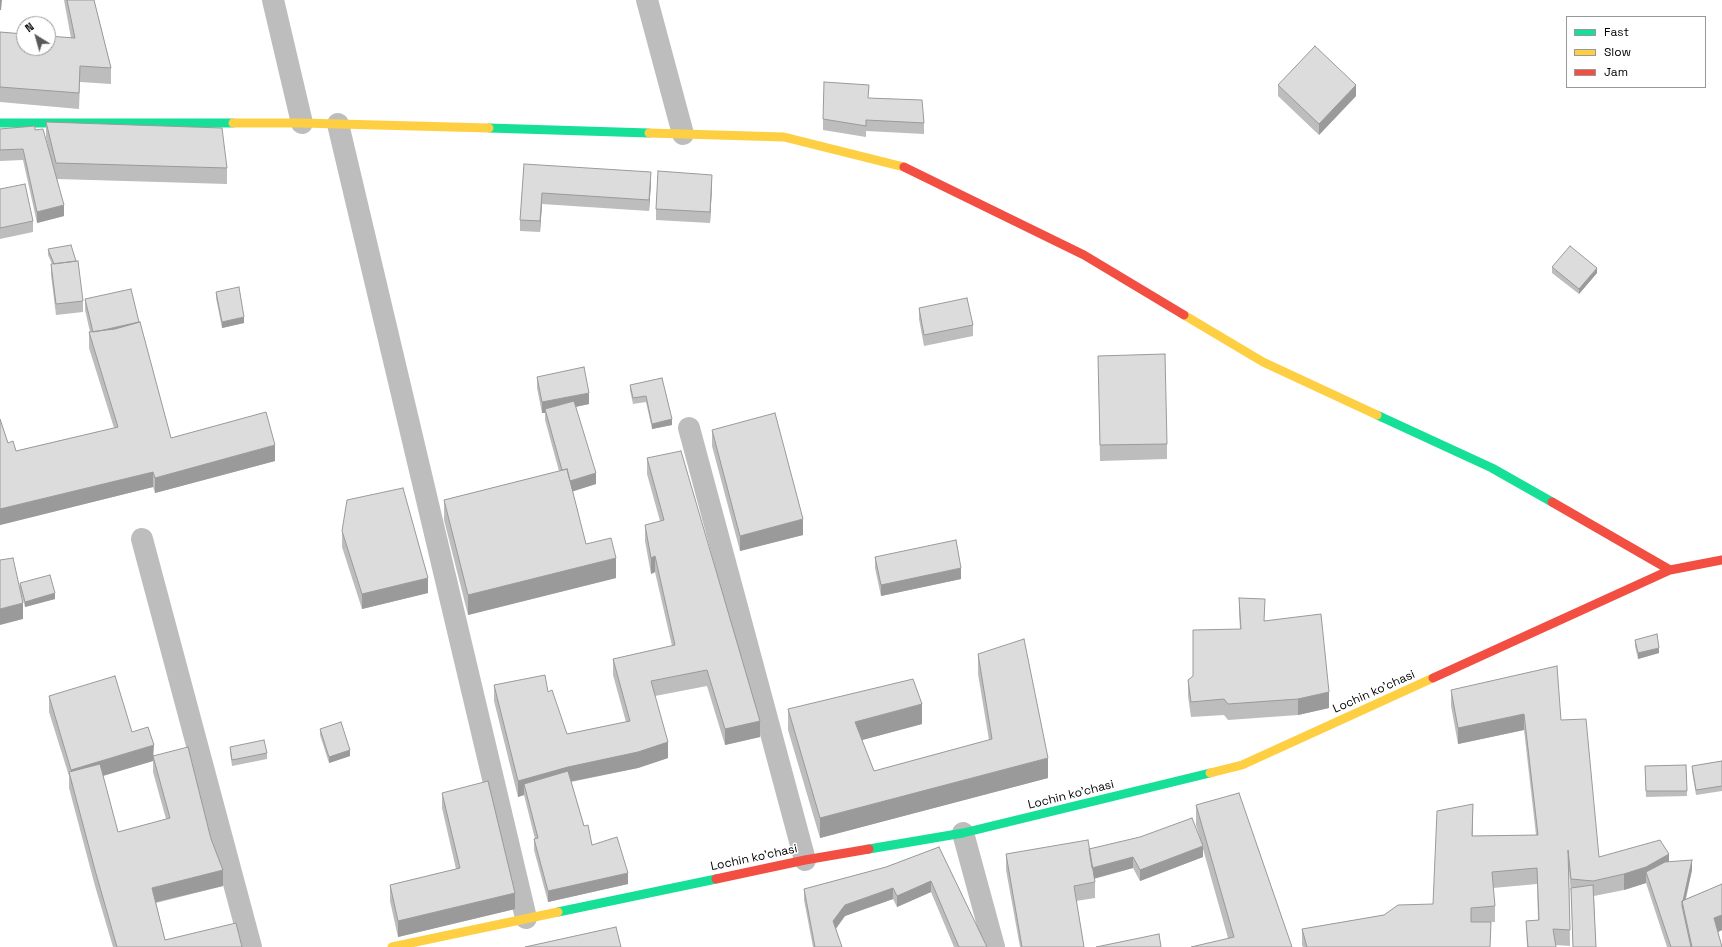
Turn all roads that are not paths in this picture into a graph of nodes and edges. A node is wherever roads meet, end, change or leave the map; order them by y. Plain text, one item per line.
1 (273, 0) edge
2 (647, 0) edge
3 (0, 123) edge
4 (302, 123) junction
5 (338, 124) junction
6 (683, 134) junction
7 (689, 428) dead end
8 (142, 539) dead end
9 (1722, 560) edge
10 (1670, 570) junction
11 (963, 833) junction
12 (805, 860) junction
13 (526, 918) junction
14 (251, 947) edge
15 (392, 947) edge
16 (994, 947) edge

1 - 4 street
2 - 6 street
3 - 4 street
4 - 5 street
5 - 6 street
5 - 13 street
6 - 10 street
7 - 12 street
8 - 14 street
9 - 10 street, Lochin ko'chasi
10 - 11 street, Lochin ko'chasi
11 - 12 street, Lochin ko'chasi
11 - 16 street
12 - 13 street, Lochin ko'chasi
13 - 15 street, Lochin ko'chasi

